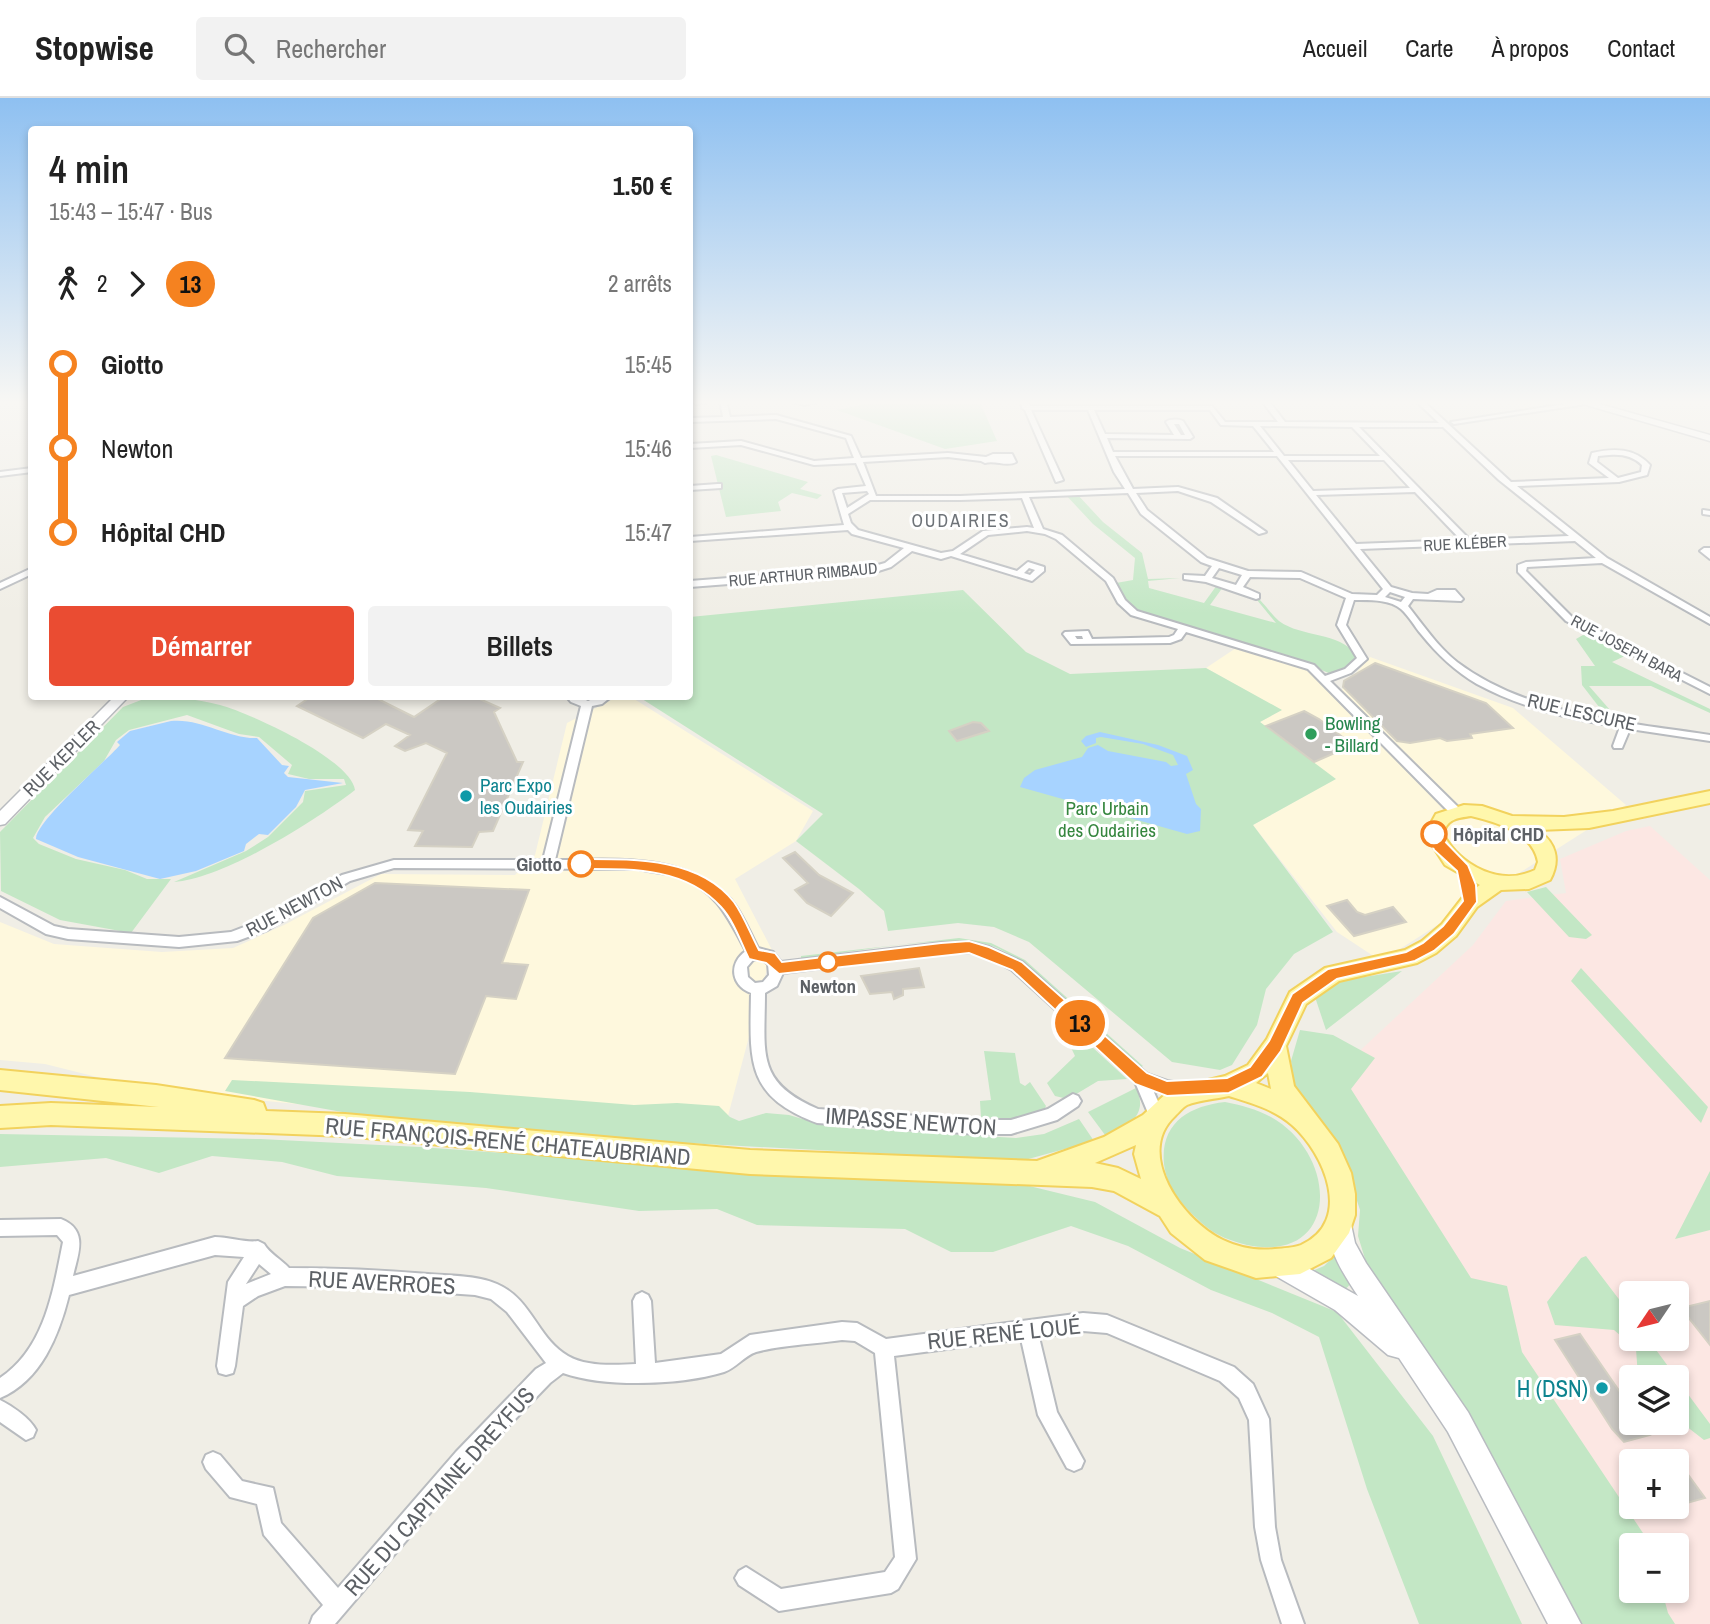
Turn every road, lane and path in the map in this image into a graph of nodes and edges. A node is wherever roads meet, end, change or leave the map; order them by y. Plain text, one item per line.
1 (22, 471) edge
2 (864, 471) edge
3 (1055, 471) edge
4 (1118, 471) edge
5 (1292, 471) edge
6 (1396, 471) edge
7 (1497, 471) edge
8 (1604, 471) edge
9 (1642, 471) edge
10 (0, 474) edge
11 (1059, 480) dead end
12 (1616, 480) junction
13 (1510, 484) junction
14 (718, 486) dead end
15 (693, 488) edge
16 (870, 488) junction
17 (1130, 490) junction
18 (1415, 491) junction
19 (1024, 494) junction
20 (1309, 494) junction
21 (871, 498) junction
22 (845, 513) junction
23 (849, 527) junction
24 (1039, 530) junction
25 (1262, 532) dead end
26 (1576, 538) junction
27 (693, 539) edge
28 (1468, 543) junction
29 (1354, 547) junction
30 (910, 548) junction
31 (952, 554) junction
32 (1604, 560) junction
33 (1213, 564) junction
34 (28, 572) edge
35 (1018, 574) dead end
36 (1247, 574) junction
37 (1187, 577) dead end
38 (1207, 579) junction
39 (693, 584) edge
40 (0, 586) edge
41 (1238, 588) junction
42 (1388, 589) junction
43 (1256, 596) dead end
44 (1411, 596) junction
45 (1473, 596) dead end
46 (1351, 597) junction
47 (1379, 598) junction
48 (1402, 606) junction
49 (1710, 621) edge
50 (1183, 629) junction
51 (1089, 642) dead end
52 (1326, 679) junction
53 (1710, 691) edge
54 (119, 700) edge
55 (574, 700) edge
56 (597, 700) edge
57 (587, 704) junction
58 (1627, 724) junction
59 (1710, 738) edge
60 (1618, 746) dead end
61 (1710, 797) edge
62 (1455, 811) junction
63 (0, 820) edge
64 (1508, 820) junction
65 (1573, 824) junction
66 (1548, 856) junction
67 (548, 865) junction
68 (1463, 869) junction
69 (1495, 885) junction
70 (1470, 902) junction
71 (2, 906) edge
72 (755, 955) junction
73 (779, 968) junction
74 (758, 988) junction
75 (1275, 1046) junction
76 (1141, 1079) junction
77 (0, 1080) edge
78 (1229, 1086) junction
79 (1189, 1090) junction
80 (1073, 1101) dead end
81 (0, 1116) edge
82 (1301, 1118) junction
83 (1154, 1119) junction
84 (345, 1125) junction
85 (1016, 1174) junction
86 (1163, 1205) junction
87 (1341, 1223) junction
88 (0, 1227) edge
89 (258, 1250) junction
90 (1283, 1266) junction
91 (285, 1277) junction
92 (61, 1288) junction
93 (235, 1301) junction
94 (642, 1301) dead end
95 (1028, 1329) junction
96 (884, 1348) junction
97 (562, 1363) junction
98 (226, 1366) dead end
99 (646, 1374) junction
100 (1437, 1388) junction
101 (0, 1389) edge
102 (0, 1410) edge
103 (26, 1430) dead end
104 (1074, 1461) dead end
105 (213, 1462) dead end
106 (746, 1578) dead end
107 (337, 1604) junction
108 (321, 1624) edge
109 (1293, 1624) edge
110 (1565, 1624) edge

1 - 10 street
2 - 16 street
3 - 11 street
4 - 17 street
5 - 20 street
6 - 18 street
7 - 13 street
8 - 12 street
9 - 12 street
12 - 13 street
13 - 26 street
14 - 15 street
16 - 21 street
16 - 22 street
17 - 19 street
17 - 25 street
17 - 33 street
18 - 20 street
18 - 28 street
19 - 21 street
19 - 24 street
20 - 29 street
21 - 22 street
22 - 23 street
23 - 27 street
23 - 30 street
24 - 31 street
24 - 50 street
26 - 28 street, RUE KLÉBER
26 - 32 street
28 - 29 street, RUE KLÉBER
29 - 42 street
30 - 31 street
30 - 39 street, RUE ARTHUR RIMBAUD
31 - 35 street
32 - 49 street
32 - 53 street, RUE JOSEPH BARA
33 - 36 street
33 - 38 street
34 - 40 street
36 - 41 street
36 - 46 street
37 - 38 street
38 - 41 street
41 - 43 street
42 - 44 street
42 - 47 street
44 - 45 street
44 - 48 street
46 - 47 street
46 - 52 street
47 - 48 street
48 - 58 street, RUE LESCURE
50 - 51 street
50 - 52 street
52 - 62 street
54 - 63 street, RUE KEPLER
55 - 57 street
56 - 57 street
57 - 67 street
58 - 59 street, RUE LESCURE
58 - 60 street
61 - 65 main road
62 - 64 main road
62 - 68 main road
64 - 65 main road
64 - 66 main road
65 - 66 main road
66 - 69 main road
67 - 71 street, RUE NEWTON
67 - 72 street, RUE NEWTON
68 - 69 main road
68 - 70 main road
69 - 70 main road
70 - 75 main road
72 - 73 street
72 - 74 street
73 - 74 street
73 - 76 street
74 - 80 street, IMPASSE NEWTON
75 - 78 main road
75 - 82 main road
76 - 79 street
76 - 83 street
77 - 84 main road
78 - 79 main road
78 - 82 main road
79 - 83 main road
81 - 84 main road, RUE FRANÇOIS-RENÉ CHATEAUBRIAND
82 - 87 main road
83 - 85 main road, RUE FRANÇOIS-RENÉ CHATEAUBRIAND
83 - 86 main road
84 - 85 main road, RUE FRANÇOIS-RENÉ CHATEAUBRIAND
85 - 86 main road, RUE FRANÇOIS-RENÉ CHATEAUBRIAND
86 - 90 main road
87 - 90 main road
87 - 100 main road
88 - 92 street
89 - 91 street, RUE AVERROES
89 - 92 street
89 - 93 street
90 - 100 main road
91 - 93 street
91 - 97 street, RUE AVERROES
92 - 101 street
93 - 98 street
94 - 99 street
95 - 96 street, RUE RENÉ LOUÉ
95 - 104 street
95 - 109 street, RUE RENÉ LOUÉ
96 - 99 street
96 - 106 street
97 - 99 street
97 - 107 street, RUE DU CAPITAINE DREYFUS
100 - 110 main road
102 - 103 street
105 - 107 street
107 - 108 street, RUE DU CAPITAINE DREYFUS

